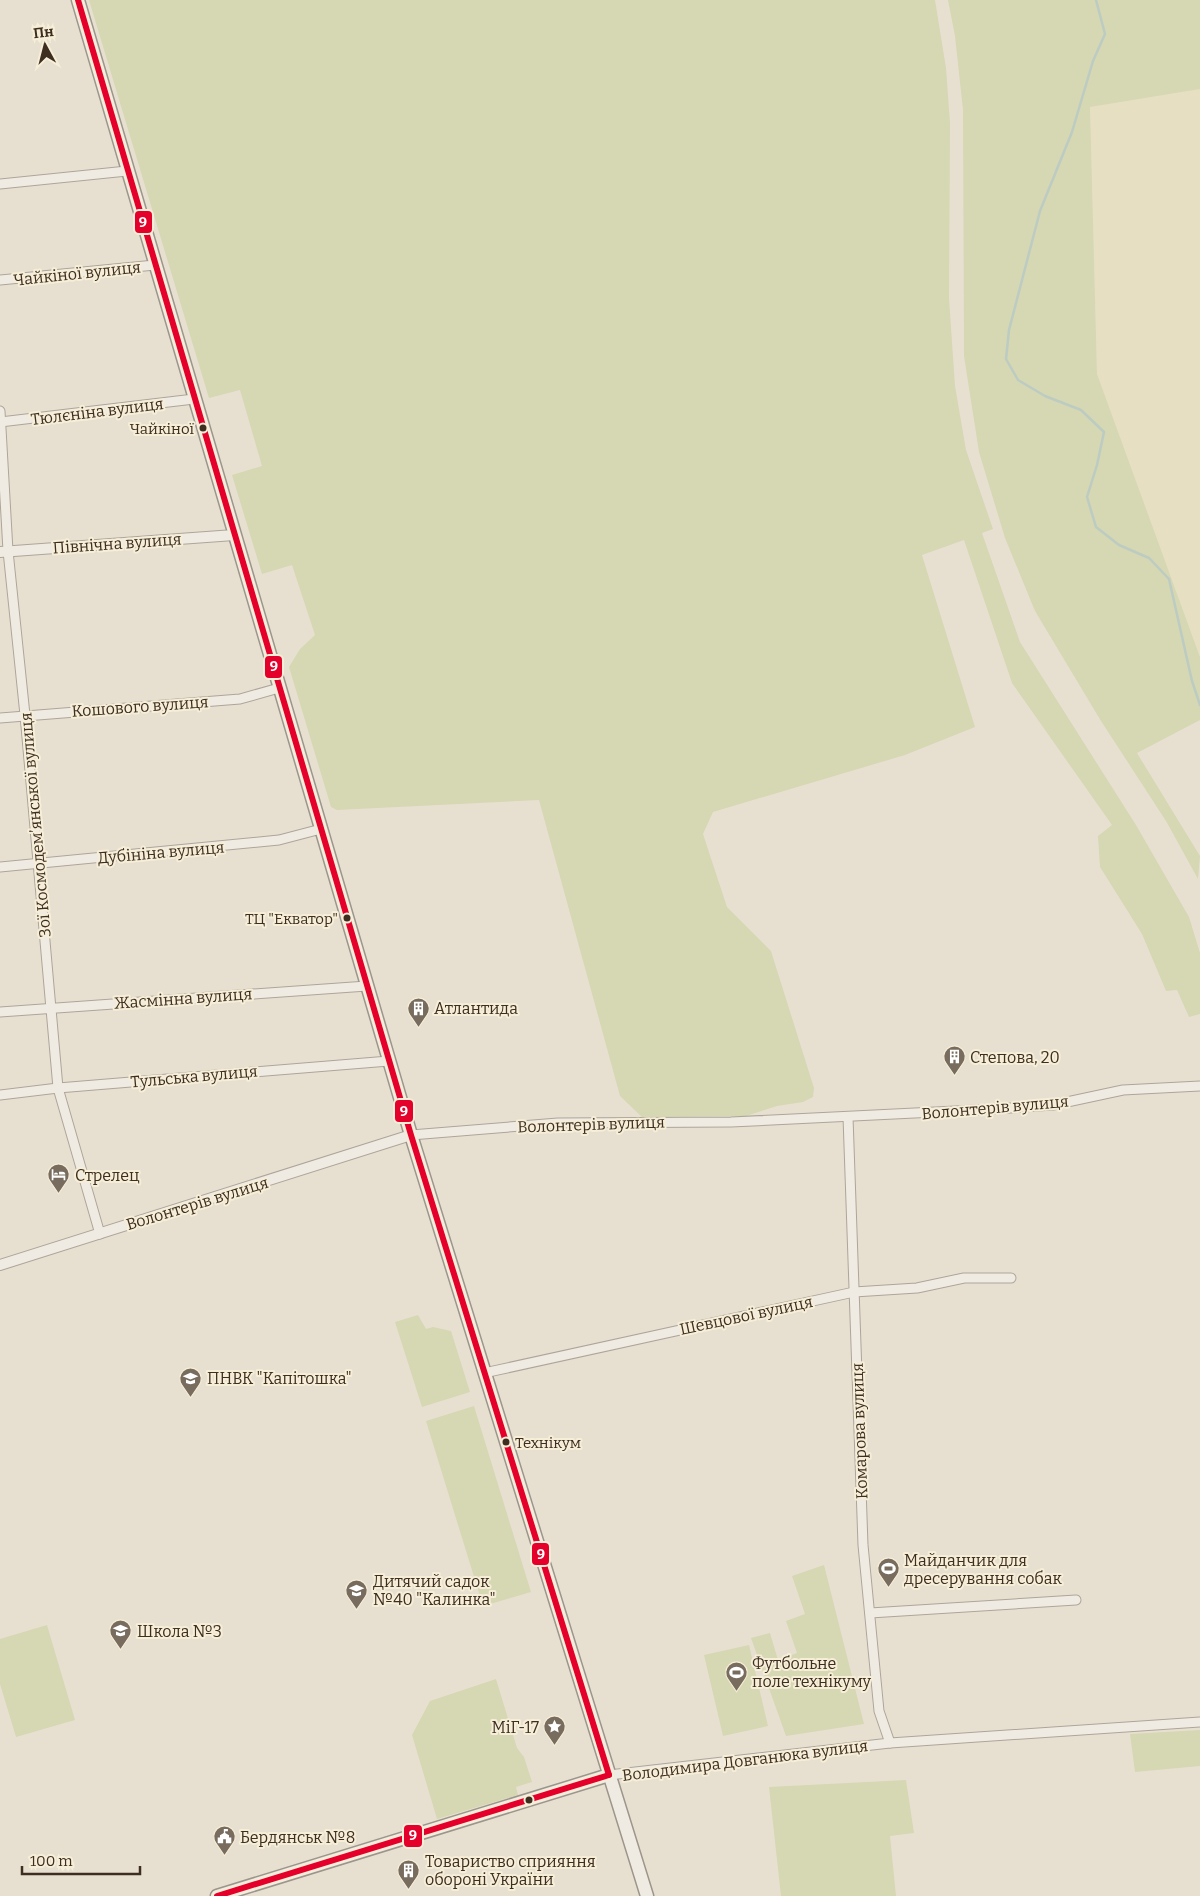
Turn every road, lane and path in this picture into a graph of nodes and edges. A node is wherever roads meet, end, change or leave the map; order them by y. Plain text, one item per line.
1 (78, 0) edge
2 (127, 171) junction
3 (0, 184) edge
4 (155, 266) junction
5 (0, 280) edge
6 (194, 399) junction
7 (0, 411) edge
8 (0, 422) edge
9 (234, 535) junction
10 (4, 552) edge
11 (279, 688) junction
12 (26, 716) junction
13 (0, 718) edge
14 (320, 830) junction
15 (38, 863) junction
16 (0, 867) edge
17 (367, 986) junction
18 (51, 1007) junction
19 (0, 1012) edge
20 (388, 1060) junction
21 (1200, 1086) edge
22 (58, 1088) junction
23 (0, 1095) edge
24 (848, 1118) junction
25 (410, 1135) junction
26 (100, 1234) junction
27 (0, 1264) edge
28 (1011, 1278) dead end
29 (854, 1292) junction
30 (484, 1373) junction
31 (1076, 1600) dead end
32 (870, 1613) junction
33 (1200, 1722) edge
34 (890, 1743) junction
35 (609, 1775) junction
36 (217, 1896) edge
37 (647, 1896) edge

1 - 2 main road
2 - 3 street
2 - 4 main road
4 - 5 street, Чайкіної вулиця
4 - 6 main road
6 - 8 street, Тюлєніна вулиця
6 - 9 main road
7 - 8 street, Зої Космодем’янської вулиця
8 - 10 street, Зої Космодем’янської вулиця
9 - 10 street, Північна вулиця
9 - 11 main road
10 - 12 street, Зої Космодем’янської вулиця
11 - 12 street, Кошового вулиця
11 - 14 main road
12 - 13 street, Кошового вулиця
12 - 15 street, Зої Космодем’янської вулиця
14 - 15 street, Дубініна вулиця
14 - 17 main road
15 - 16 street, Дубініна вулиця
15 - 18 street, Зої Космодем’янської вулиця
17 - 18 street, Жасмінна вулиця
17 - 20 main road
18 - 19 street, Жасмінна вулиця
18 - 22 street, Зої Космодем’янської вулиця
20 - 22 street, Тульська вулиця
20 - 25 main road
21 - 24 street, Волонтерів вулиця
22 - 23 street, Тульська вулиця
22 - 26 street, Зої Космодем’янської вулиця
24 - 25 street, Волонтерів вулиця
24 - 29 street, Комарова вулиця
25 - 26 street, Волонтерів вулиця
25 - 30 main road
26 - 27 street, Волонтерів вулиця
28 - 29 street, Шевцової вулиця
29 - 30 street, Шевцової вулиця
29 - 32 street, Комарова вулиця
30 - 35 main road
31 - 32 street
32 - 34 street, Комарова вулиця
33 - 34 street, Володимира Довганюка вулиця
34 - 35 street, Володимира Довганюка вулиця
35 - 36 main road, Володимира Довганюка вулиця
35 - 37 main road

